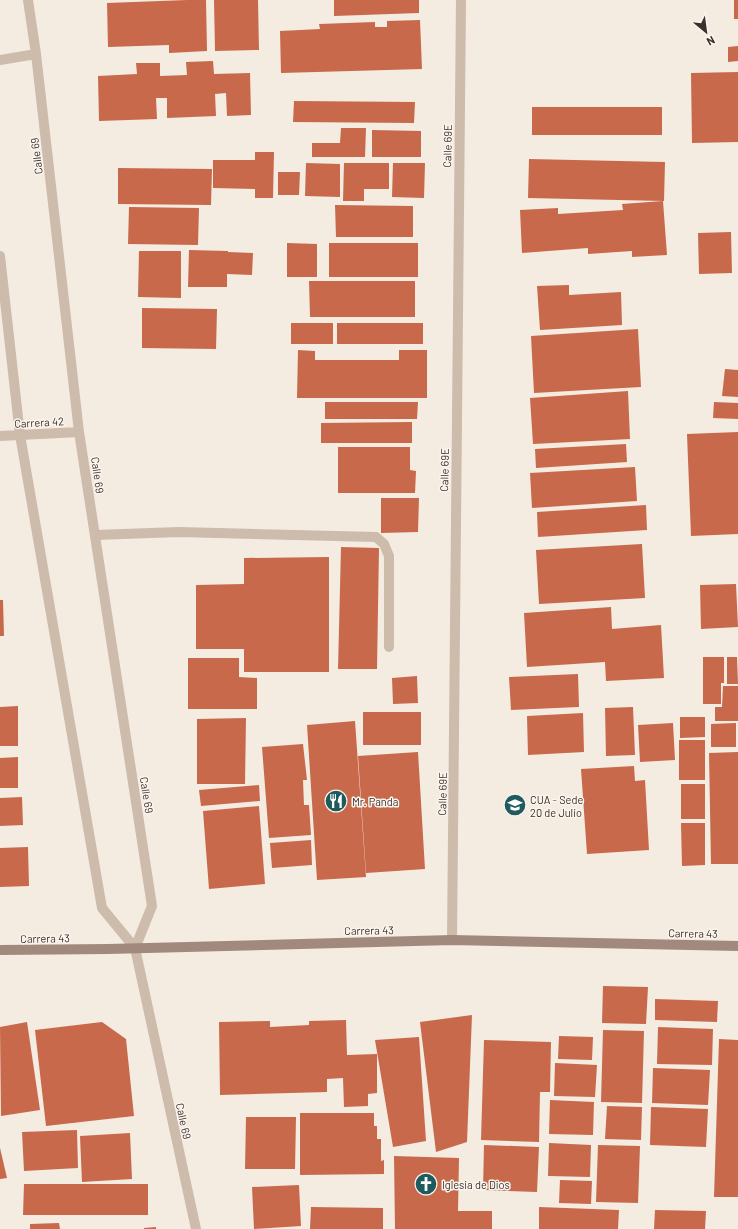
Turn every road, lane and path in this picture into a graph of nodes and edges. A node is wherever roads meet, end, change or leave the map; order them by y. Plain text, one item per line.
1 (28, 0) edge
2 (460, 0) edge
3 (36, 54) junction
4 (0, 60) edge
5 (0, 256) edge
6 (79, 432) junction
7 (20, 435) junction
8 (0, 436) edge
9 (95, 535) junction
10 (389, 647) dead end
11 (452, 940) junction
12 (738, 946) edge
13 (135, 948) junction
14 (0, 950) edge
15 (196, 1229) edge

1 - 3 street, Calle 69
2 - 11 street, Calle 69E
3 - 4 street
3 - 6 street, Calle 69
5 - 7 street, Calle 69
6 - 7 street, Carrera 42
6 - 9 street, Calle 69
7 - 8 street, Carrera 42
7 - 13 street, Calle 69
9 - 10 street
9 - 13 street, Calle 69
11 - 12 street, Carrera 43
11 - 13 street, Carrera 43
13 - 14 street, Carrera 43
13 - 15 street, Calle 69

